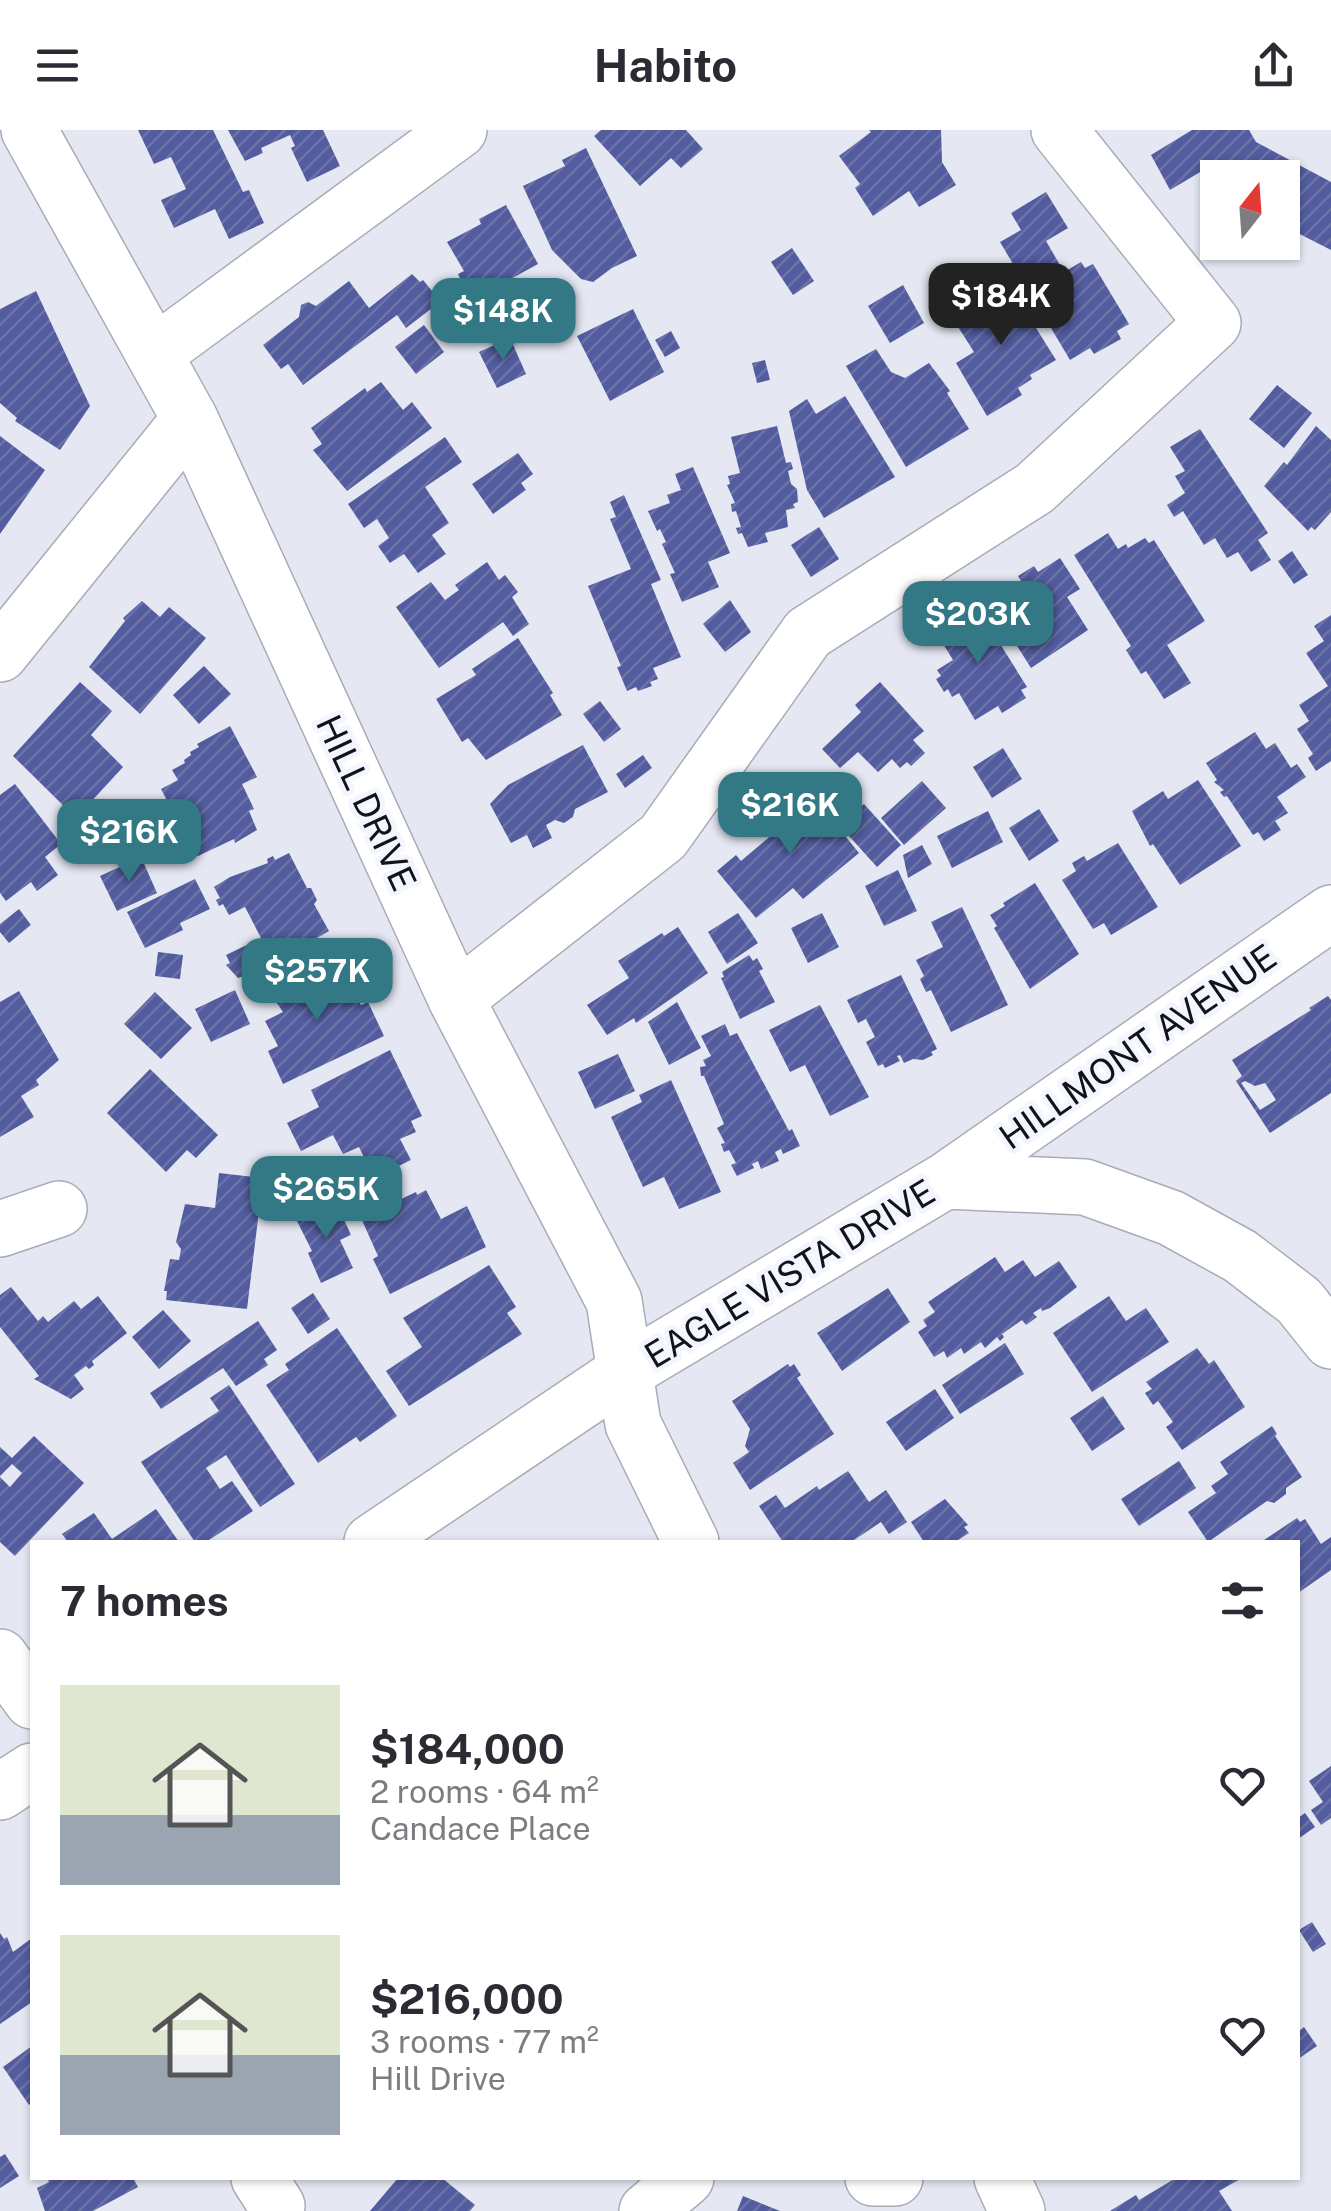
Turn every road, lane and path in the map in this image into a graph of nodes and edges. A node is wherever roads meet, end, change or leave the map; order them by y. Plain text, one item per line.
1 (29, 130) edge
2 (459, 130) edge
3 (1059, 130) edge
4 (154, 354) junction
5 (190, 419) junction
6 (0, 654) edge
7 (1331, 913) edge
8 (456, 999) junction
9 (945, 1181) junction
10 (59, 1210) dead end
11 (0, 1229) edge
12 (1331, 1342) edge
13 (626, 1371) junction
14 (375, 1540) edge
15 (690, 1540) edge
16 (0, 1658) edge
17 (30, 1698) edge
18 (684, 2180) edge
19 (1003, 2180) edge
20 (647, 2211) edge
21 (1017, 2211) edge

1 - 4 street, HILL DRIVE
2 - 4 street
3 - 8 street
4 - 5 street, HILL DRIVE
5 - 6 street
5 - 8 street, HILL DRIVE
7 - 9 street, HILLMONT AVENUE
8 - 13 street, HILL DRIVE
9 - 12 street, EAGLE VISTA DRIVE
9 - 13 street, EAGLE VISTA DRIVE
10 - 11 street
13 - 14 street, EAGLE VISTA DRIVE
13 - 15 street, HILL DRIVE
16 - 17 street
18 - 20 street
19 - 21 street

